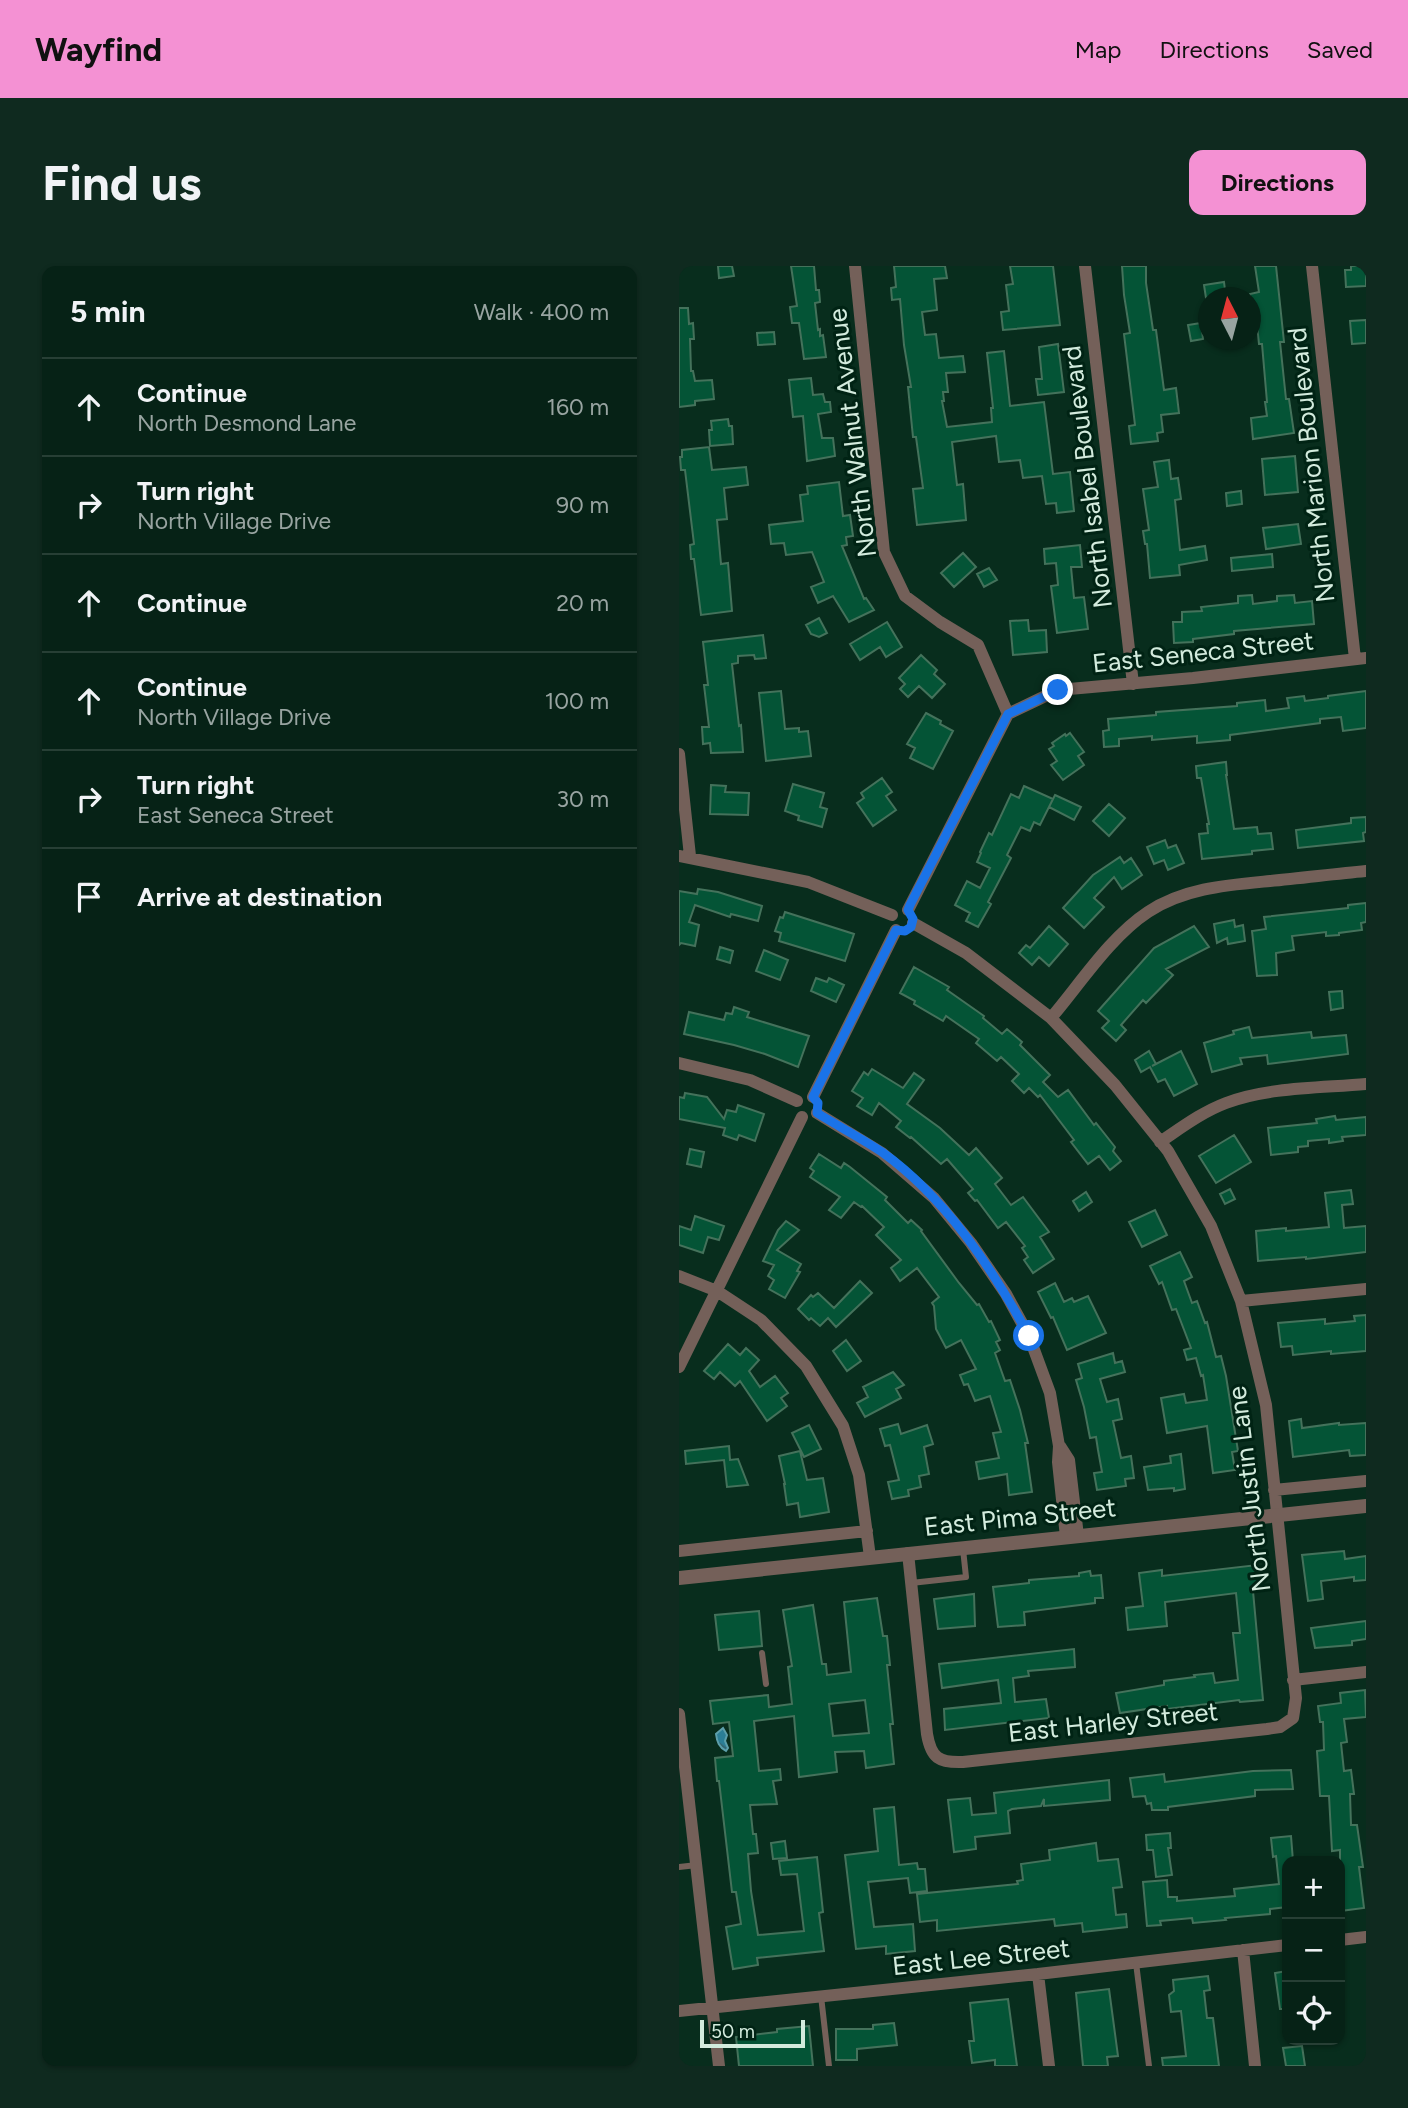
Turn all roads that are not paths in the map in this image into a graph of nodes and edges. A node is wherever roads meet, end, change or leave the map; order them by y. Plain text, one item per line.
1 (855, 266) edge
2 (1085, 266) edge
3 (1311, 266) edge
4 (1361, 658) edge
5 (1133, 684) junction
6 (1008, 714) junction
7 (679, 754) edge
8 (685, 856) edge
9 (1366, 871) edge
10 (908, 910) junction
11 (892, 915) junction
12 (913, 923) junction
13 (896, 930) junction
14 (1051, 1018) junction
15 (679, 1063) edge
16 (1366, 1084) edge
17 (813, 1097) junction
18 (797, 1101) junction
19 (817, 1113) junction
20 (801, 1116) junction
21 (1160, 1142) junction
22 (679, 1276) edge
23 (1366, 1289) edge
24 (717, 1291) junction
25 (1241, 1301) junction
26 (679, 1367) edge
27 (1366, 1481) edge
28 (1274, 1490) junction
29 (1366, 1506) edge
30 (1276, 1515) junction
31 (867, 1531) junction
32 (1072, 1537) junction
33 (963, 1547) junction
34 (679, 1551) edge
35 (908, 1553) junction
36 (870, 1557) junction
37 (679, 1577) edge
38 (911, 1583) junction
39 (762, 1653) dead end
40 (1366, 1672) edge
41 (1293, 1680) junction
42 (766, 1684) dead end
43 (679, 1714) edge
44 (1290, 1721) joint
45 (697, 1866) junction
46 (679, 1867) edge
47 (1366, 1937) edge
48 (1345, 1939) edge
49 (1282, 1946) edge
50 (1243, 1950) junction
51 (1136, 1963) junction
52 (1038, 1974) junction
53 (821, 1996) junction
54 (713, 2008) junction
55 (679, 2011) edge
56 (719, 2066) edge
57 (829, 2066) edge
58 (1049, 2066) edge
59 (1149, 2066) edge
60 (1255, 2066) edge

1 - 6 street, North Walnut Avenue
2 - 5 street, North Isabel Boulevard
3 - 4 street, North Marion Boulevard
4 - 5 street, East Seneca Street
5 - 6 street, East Seneca Street
6 - 10 street
7 - 8 street
8 - 11 street
9 - 14 street
10 - 11 street
10 - 12 street
11 - 13 street
12 - 13 street
12 - 14 street, North Justin Lane
13 - 17 street
14 - 21 street, North Justin Lane
15 - 18 street
16 - 21 street
17 - 18 street
17 - 19 street
18 - 20 street
19 - 20 street
19 - 32 street
20 - 24 street
21 - 25 street, North Justin Lane
22 - 24 street
23 - 25 street
24 - 26 street
24 - 31 street
25 - 28 street, North Justin Lane
27 - 28 street
28 - 30 street, North Justin Lane
29 - 30 street, East Pima Street
30 - 32 street, East Pima Street
30 - 41 street, North Justin Lane
31 - 34 street
31 - 36 street
32 - 33 street, East Pima Street
33 - 35 street, East Pima Street
33 - 38 lane
35 - 36 street, East Pima Street
35 - 38 street
36 - 37 street, East Pima Street
38 - 44 street, East Harley Street
39 - 42 lane
40 - 41 street
41 - 44 street, North Justin Lane
43 - 45 street
45 - 46 lane
45 - 54 street
47 - 48 street
49 - 50 street, East Lee Street
50 - 51 street, East Lee Street
50 - 60 street
51 - 52 street, East Lee Street
51 - 59 lane
52 - 53 street, East Lee Street
52 - 58 street
53 - 54 street, East Lee Street
53 - 57 lane
54 - 55 street, East Lee Street
54 - 56 street

